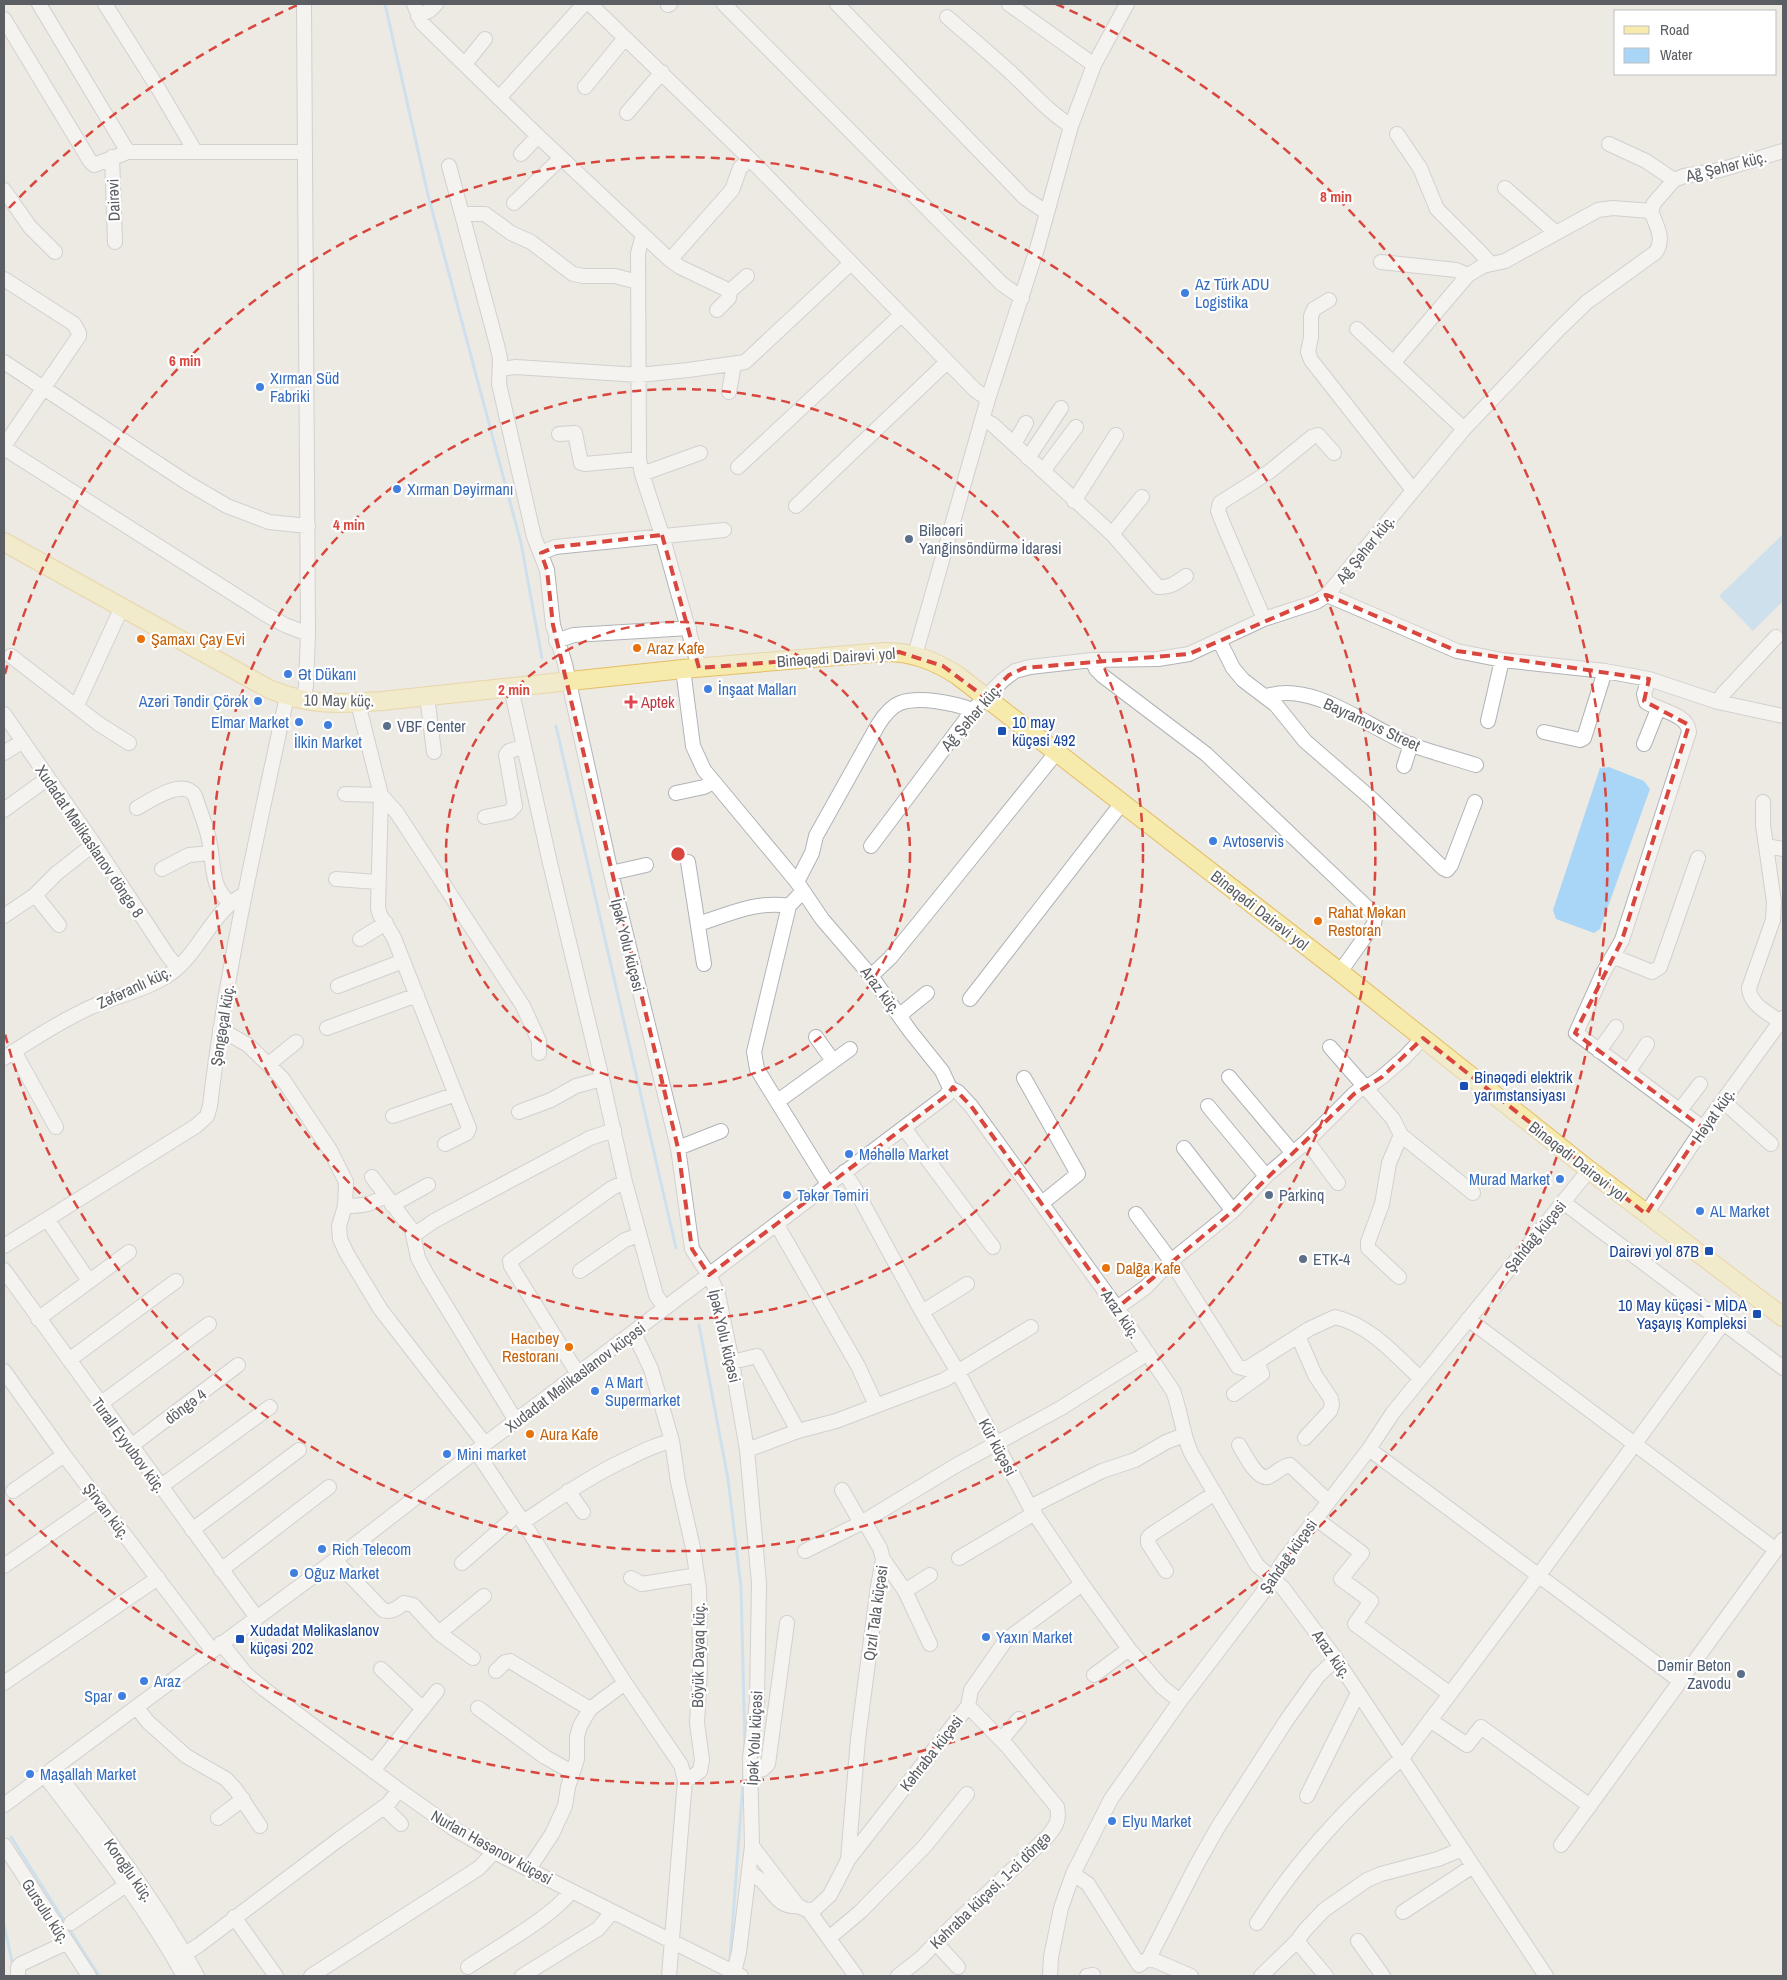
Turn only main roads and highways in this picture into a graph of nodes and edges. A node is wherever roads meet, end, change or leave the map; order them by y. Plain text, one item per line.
1 (4, 542) edge
2 (691, 669) joint
3 (1783, 1317) edge

1 - 2 main road, 10 May küç.
2 - 3 main road, Binəqədi Dairəvi yol

